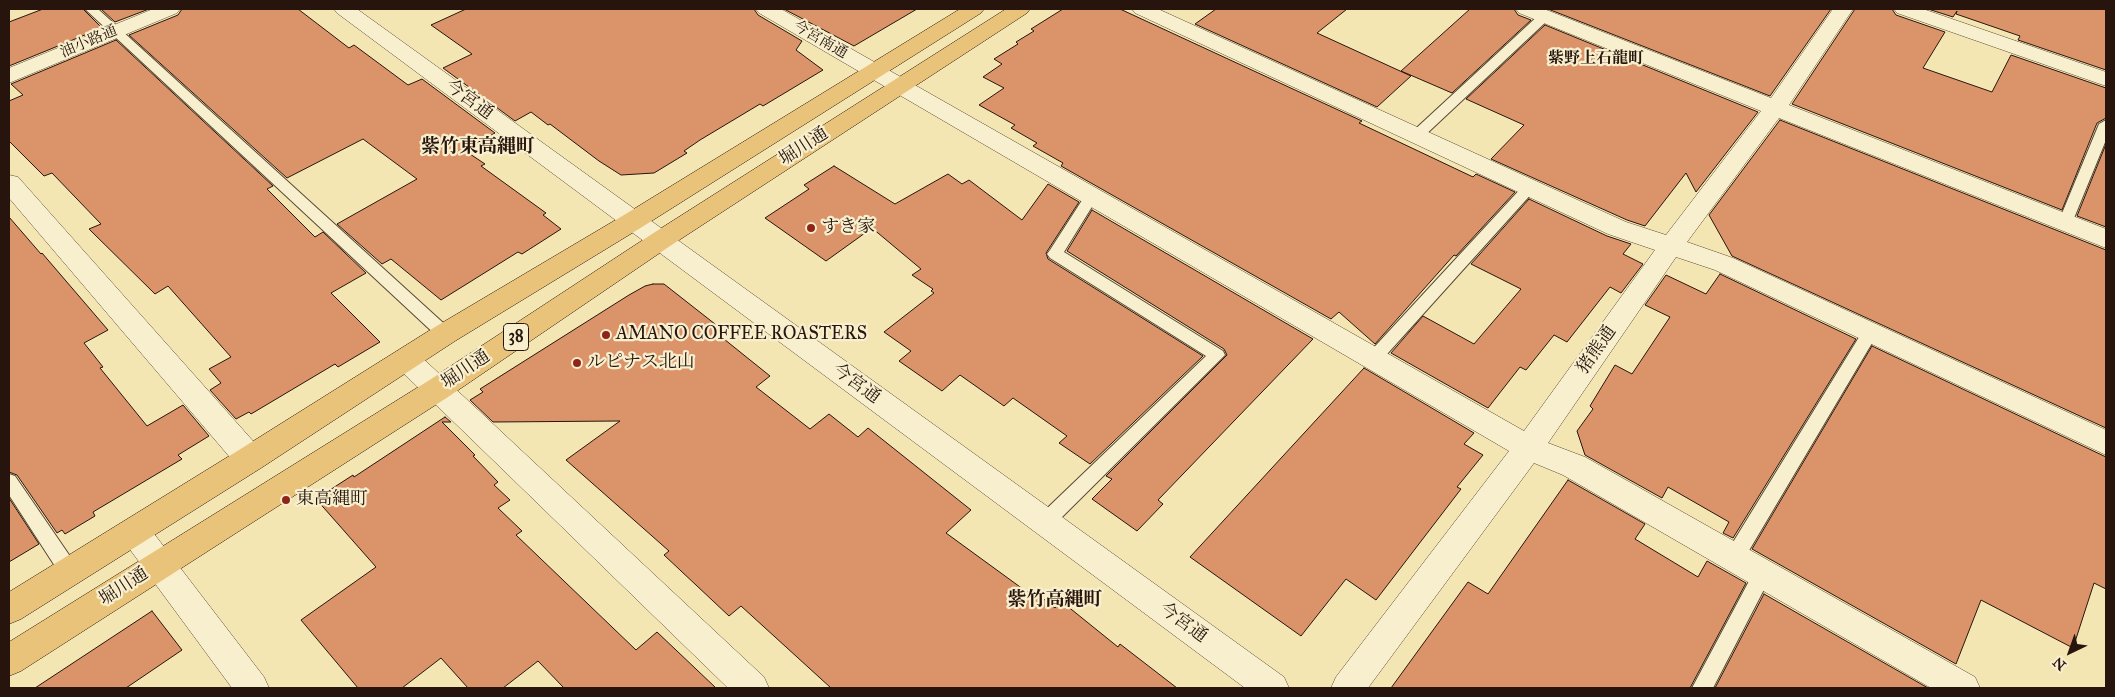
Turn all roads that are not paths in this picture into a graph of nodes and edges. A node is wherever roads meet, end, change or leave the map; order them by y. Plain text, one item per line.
1 (91, 9) edge
2 (170, 9) edge
3 (344, 9) edge
4 (766, 9) edge
5 (974, 9) edge
6 (1020, 9) edge
7 (1142, 9) edge
8 (1843, 9) edge
9 (1904, 9) edge
10 (1535, 13) edge
11 (116, 31) junction
12 (874, 70) junction
13 (9, 76) edge
14 (2106, 79) edge
15 (899, 85) junction
16 (1774, 108) junction
17 (2106, 124) edge
18 (1416, 136) junction
19 (9, 183) edge
20 (1529, 188) junction
21 (1092, 197) junction
22 (633, 221) junction
23 (2065, 222) junction
24 (2106, 239) edge
25 (661, 240) junction
26 (1671, 246) junction
27 (1870, 332) junction
28 (445, 334) junction
29 (406, 359) junction
30 (1373, 359) junction
31 (438, 389) junction
32 (2106, 443) edge
33 (1528, 448) junction
34 (250, 459) junction
35 (9, 482) edge
36 (1045, 522) junction
37 (134, 531) junction
38 (1734, 558) junction
39 (158, 565) junction
40 (69, 572) junction
41 (1763, 574) junction
42 (9, 609) edge
43 (9, 660) edge
44 (252, 688) edge
45 (752, 688) edge
46 (1272, 688) edge
47 (1348, 688) edge
48 (1702, 688) edge
49 (1962, 688) edge

1 - 11 lane
2 - 11 street, 油小路通
3 - 22 street, 今宮通
4 - 12 street, 今宮南通
5 - 12 main road, 堀川通 / 38
6 - 15 main road, 堀川通 / 38
7 - 18 street
8 - 16 street, 猪熊通
9 - 14 street
10 - 16 street
10 - 18 lane
11 - 13 street, 油小路通
11 - 28 lane
12 - 15 street, 今宮南通
12 - 22 main road, 堀川通 / 38
15 - 21 street, 今宮南通
15 - 25 main road, 堀川通 / 38
16 - 23 street
16 - 26 street, 猪熊通
17 - 23 lane
18 - 20 street
19 - 34 street
20 - 26 street
20 - 30 lane
21 - 30 street, 今宮南通
21 - 36 lane
22 - 25 street, 今宮通
22 - 28 main road, 堀川通 / 38
23 - 24 street
25 - 31 main road, 堀川通 / 38
25 - 36 street, 今宮通
26 - 27 street
26 - 33 street, 猪熊通
27 - 32 street
27 - 38 lane
28 - 29 main road, 堀川通 / 38
29 - 31 street
29 - 34 main road, 堀川通 / 38
30 - 33 street, 今宮南通
31 - 39 main road, 堀川通 / 38
31 - 45 street
33 - 38 street, 今宮南通
33 - 47 street, 猪熊通
34 - 37 main road, 堀川通 / 38
35 - 40 lane
36 - 46 street, 今宮通
37 - 39 street
37 - 40 main road, 堀川通 / 38
38 - 41 street, 今宮南通
39 - 43 main road, 堀川通 / 38
39 - 44 street
40 - 42 main road, 堀川通 / 38
41 - 48 lane
41 - 49 street, 今宮南通

